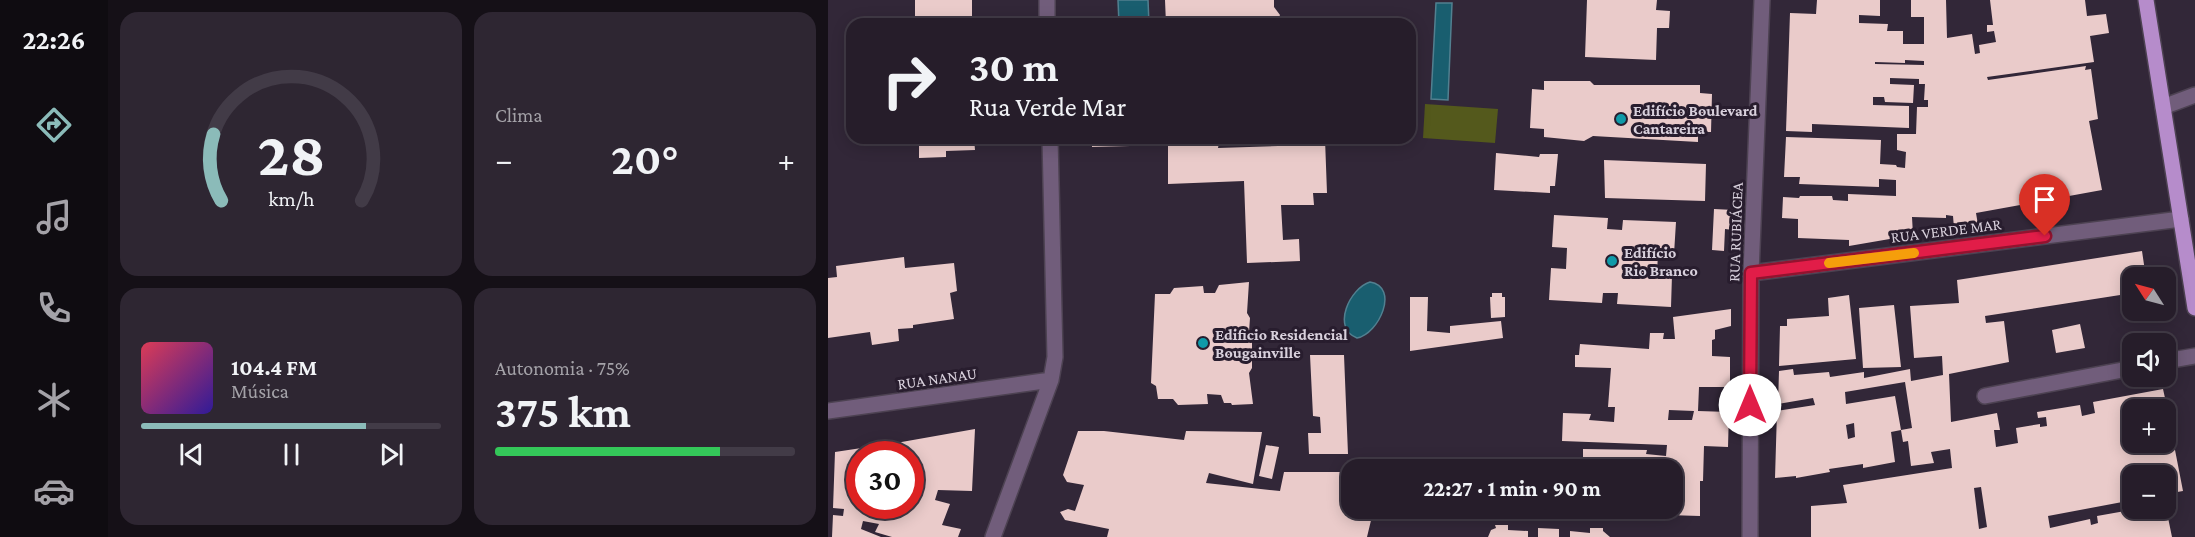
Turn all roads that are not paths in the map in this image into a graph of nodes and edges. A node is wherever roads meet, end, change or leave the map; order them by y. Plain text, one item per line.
1 (1047, 0) edge
2 (1762, 0) edge
3 (2146, 0) edge
4 (1047, 18) edge
5 (2195, 95) edge
6 (2163, 107) junction
7 (1050, 144) edge
8 (2181, 219) junction
9 (1751, 273) junction
10 (2195, 308) edge
11 (2195, 356) edge
12 (2176, 359) edge
13 (2122, 370) edge
14 (1051, 380) junction
15 (1985, 396) dead end
16 (828, 411) edge
17 (993, 537) edge
18 (1750, 537) edge

1 - 4 street
2 - 9 street, RUA RUBIÁCEA
3 - 6 main road
5 - 6 street
6 - 8 main road
7 - 14 street
8 - 9 street, RUA VERDE MAR
8 - 10 main road
9 - 18 street, RUA RUBIÁCEA
11 - 12 street
13 - 15 street
14 - 16 street, RUA NANAU
14 - 17 street

